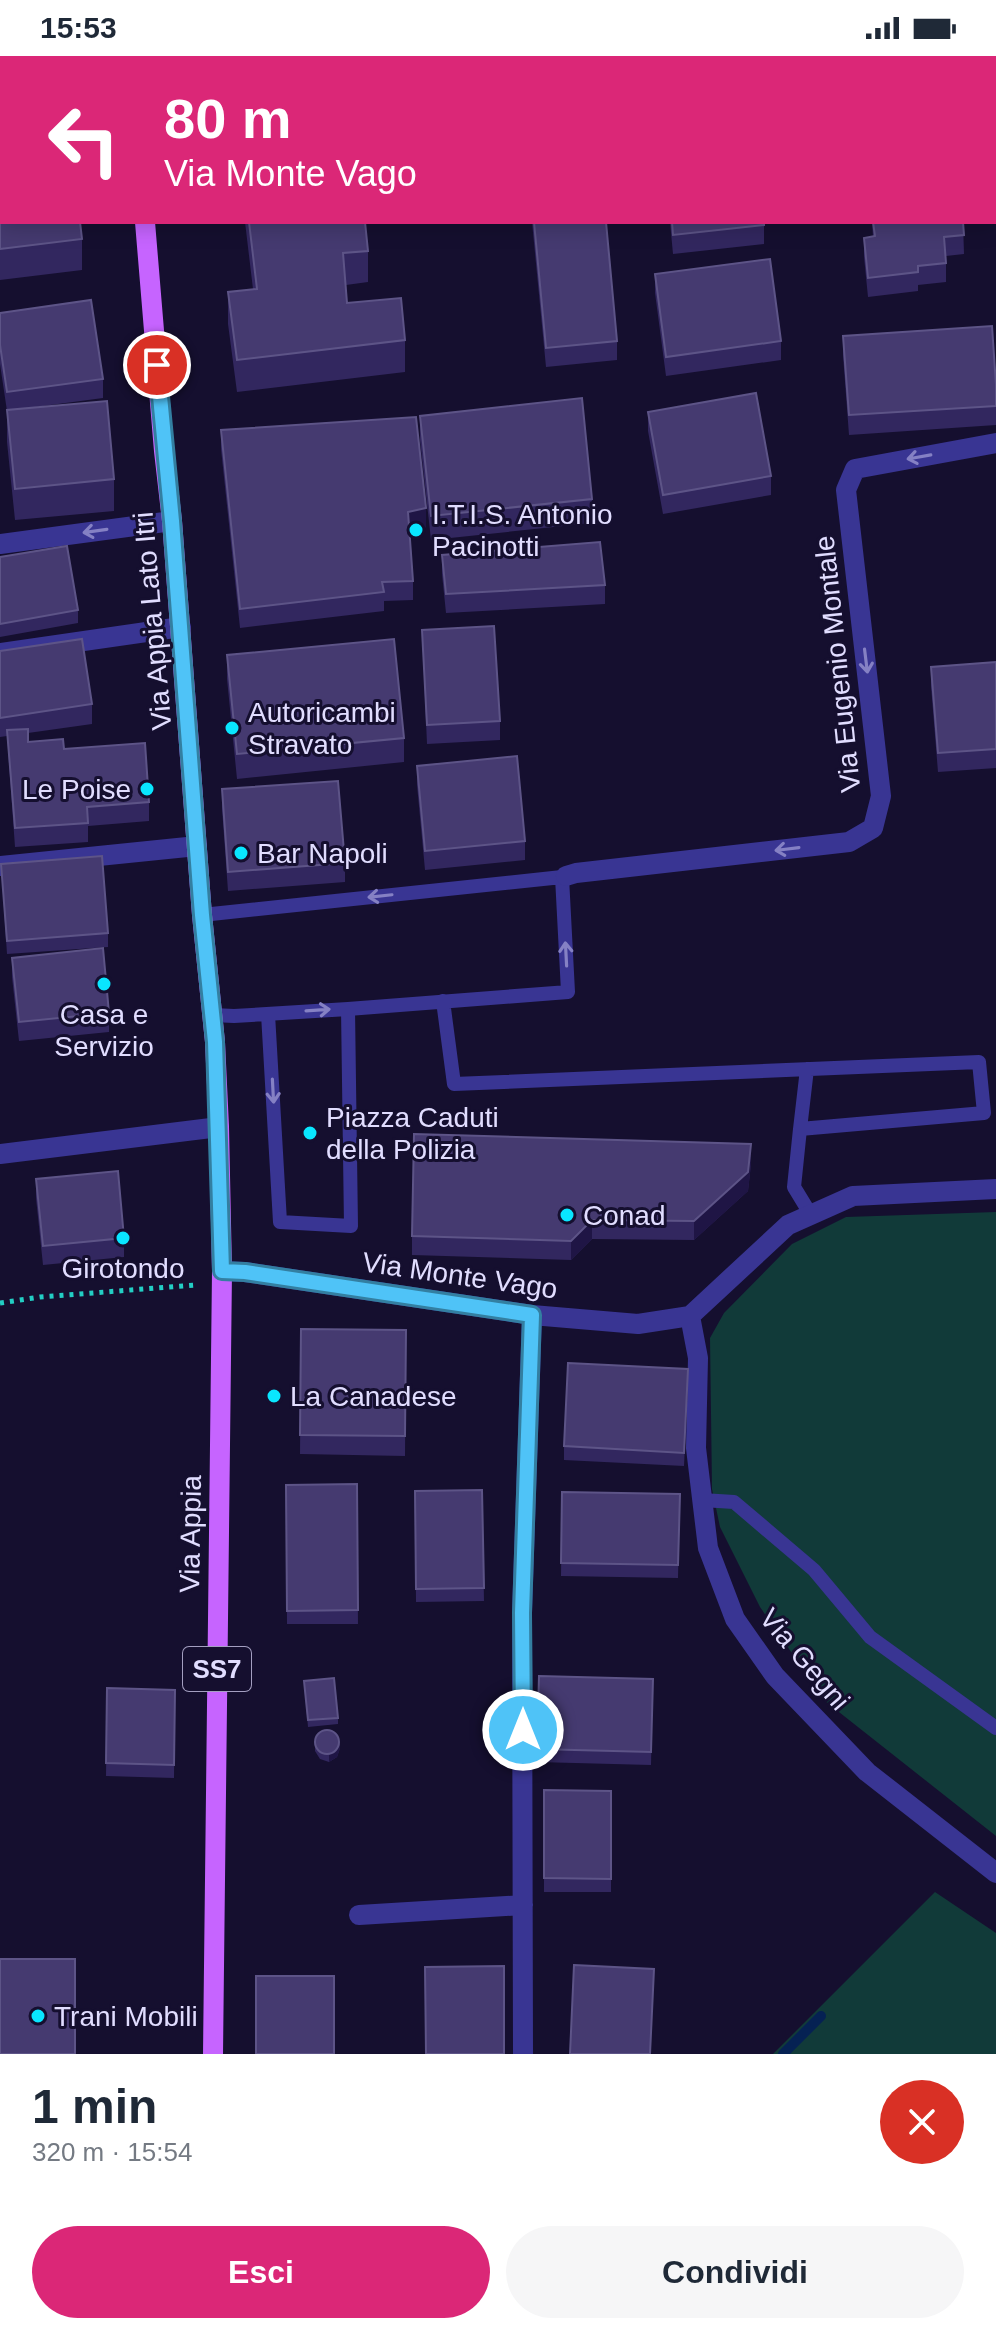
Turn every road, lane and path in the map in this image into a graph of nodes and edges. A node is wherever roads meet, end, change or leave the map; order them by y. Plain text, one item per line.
1 (145, 224) edge
2 (996, 443) edge
3 (172, 521) junction
4 (0, 544) edge
5 (181, 627) junction
6 (0, 653) edge
7 (197, 846) junction
8 (0, 866) edge
9 (564, 877) junction
10 (202, 915) junction
11 (443, 1001) junction
12 (348, 1009) junction
13 (268, 1014) junction
14 (213, 1015) junction
15 (807, 1069) junction
16 (219, 1127) junction
17 (800, 1129) junction
18 (0, 1154) edge
19 (996, 1189) edge
20 (811, 1215) junction
21 (221, 1277) junction
22 (0, 1303) edge
23 (532, 1315) junction
24 (690, 1316) junction
25 (702, 1500) junction
26 (996, 1728) edge
27 (996, 1873) edge
28 (523, 1905) junction
29 (359, 1915) dead end
30 (213, 2054) edge
31 (523, 2054) edge

1 - 3 main road, Via Appia Lato Itri / SS7
2 -> 9 street, Via Eugenio Montale
3 -> 4 street
3 - 5 main road, Via Appia Lato Itri / SS7
5 - 6 street
5 - 7 main road, Via Appia Lato Itri / SS7
7 - 8 street
7 - 10 main road, Via Appia Lato Itri / SS7
9 -> 10 lane
11 -> 9 lane
10 - 14 main road, Via Appia Lato Itri / SS7
11 - 12 lane
11 - 15 lane
13 -> 12 lane
13 -> 12 lane
13 - 14 lane
14 - 16 main road, Via Appia / SS7
15 - 17 lane
15 - 17 lane
16 - 18 street
16 - 21 main road, Via Appia / SS7
17 - 20 lane
19 - 20 street
20 - 24 street
21 - 22 path
21 - 23 street, Via Monte Vago
21 - 30 main road, Via Appia / SS7
23 - 24 street, Via Monte Vago
23 - 28 street
24 - 25 street, Via Gegni
25 - 26 lane
25 - 27 street, Via Gegni
28 - 29 street
28 - 31 street

